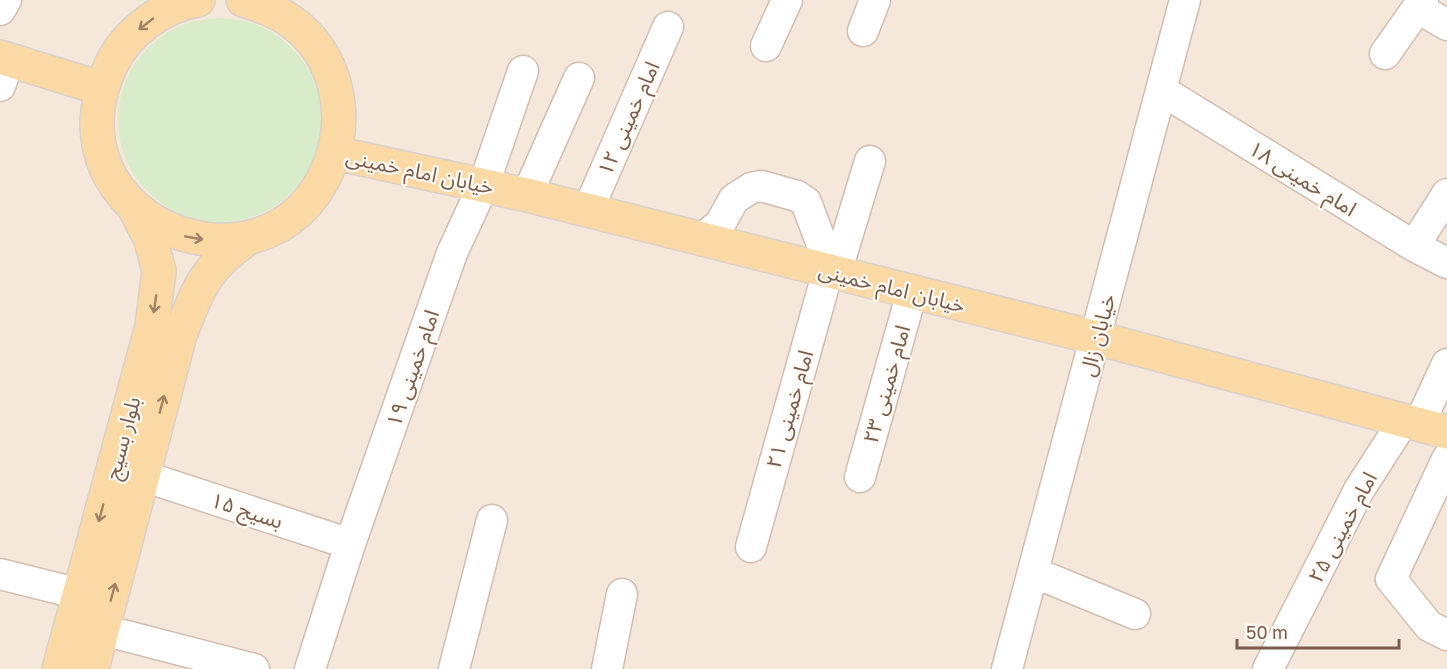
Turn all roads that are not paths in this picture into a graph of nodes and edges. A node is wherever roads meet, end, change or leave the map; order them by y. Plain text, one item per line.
1 (6, 0) edge
2 (243, 0) edge
3 (292, 0) edge
4 (787, 0) edge
5 (875, 0) edge
6 (190, 1) edge
7 (1181, 1) edge
8 (1421, 4) edge
9 (0, 10) edge
10 (1447, 25) edge
11 (668, 27) dead end
12 (863, 31) dead end
13 (312, 42) junction
14 (766, 46) dead end
15 (1386, 54) dead end
16 (3, 68) edge
17 (523, 70) dead end
18 (579, 78) dead end
19 (100, 88) junction
20 (1161, 90) junction
21 (335, 153) junction
22 (870, 161) dead end
23 (484, 184) junction
24 (1447, 194) edge
25 (527, 195) junction
26 (135, 209) junction
27 (588, 210) junction
28 (250, 237) junction
29 (702, 239) junction
30 (1414, 246) junction
31 (1447, 263) edge
32 (832, 272) junction
33 (912, 292) junction
34 (1096, 338) junction
35 (1447, 364) edge
36 (1423, 425) edge
37 (1447, 459) edge
38 (143, 476) junction
39 (860, 477) dead end
40 (492, 520) dead end
41 (350, 544) junction
42 (751, 547) dead end
43 (1033, 572) junction
44 (0, 574) edge
45 (80, 594) junction
46 (622, 594) dead end
47 (1135, 614) dead end
48 (103, 630) junction
49 (1447, 635) edge
50 (59, 669) edge
51 (92, 669) edge
52 (254, 669) edge
53 (310, 669) edge
54 (454, 669) edge
55 (607, 669) edge
56 (1007, 669) edge
57 (1268, 669) edge

1 - 9 street
2 - 13 main road
3 - 13 main road
4 - 14 street
5 - 12 street
6 -> 19 main road
7 - 20 street, خیابان زال
8 - 10 street
8 - 15 street
11 - 27 street, امام خمینی ۱۲
13 - 21 main road
16 - 19 main road
17 - 23 street, امام خمینی ۱۹
18 - 25 street
19 - 26 main road
20 - 30 street, امام خمینی ۱۸
20 - 34 street, خیابان زال
21 - 23 main road, خیابان امام خمینی
21 - 28 main road
22 - 32 street, امام خمینی ۲۱
23 - 25 main road, خیابان امام خمینی
23 - 41 street, امام خمینی ۱۹
24 - 30 street
25 - 27 main road, خیابان امام خمینی
26 -> 28 main road
26 -> 45 main road, بلوار بسیج
27 - 29 main road, خیابان امام خمینی
38 -> 28 main road, بلوار بسیج
29 - 32 main road, خیابان امام خمینی
29 - 32 street
30 - 31 street, امام خمینی ۱۸
32 - 33 main road, خیابان امام خمینی
32 - 42 street, امام خمینی ۲۱
33 - 34 main road, خیابان امام خمینی
33 - 39 street, امام خمینی ۲۳
34 - 36 main road, خیابان امام خمینی
34 - 43 street, خیابان زال
35 - 36 street, امام خمینی ۲۵
36 - 57 street, امام خمینی ۲۵
37 - 49 street
38 - 41 street, بسیج ۱۵
48 -> 38 main road, بلوار بسیج
40 - 54 street
41 - 53 street, امام خمینی ۱۹
43 - 47 street
43 - 56 street, خیابان زال
44 - 45 street
45 - 50 main road, بلوار بسیج
46 - 55 street
48 - 51 main road, بلوار بسیج
48 - 52 street

